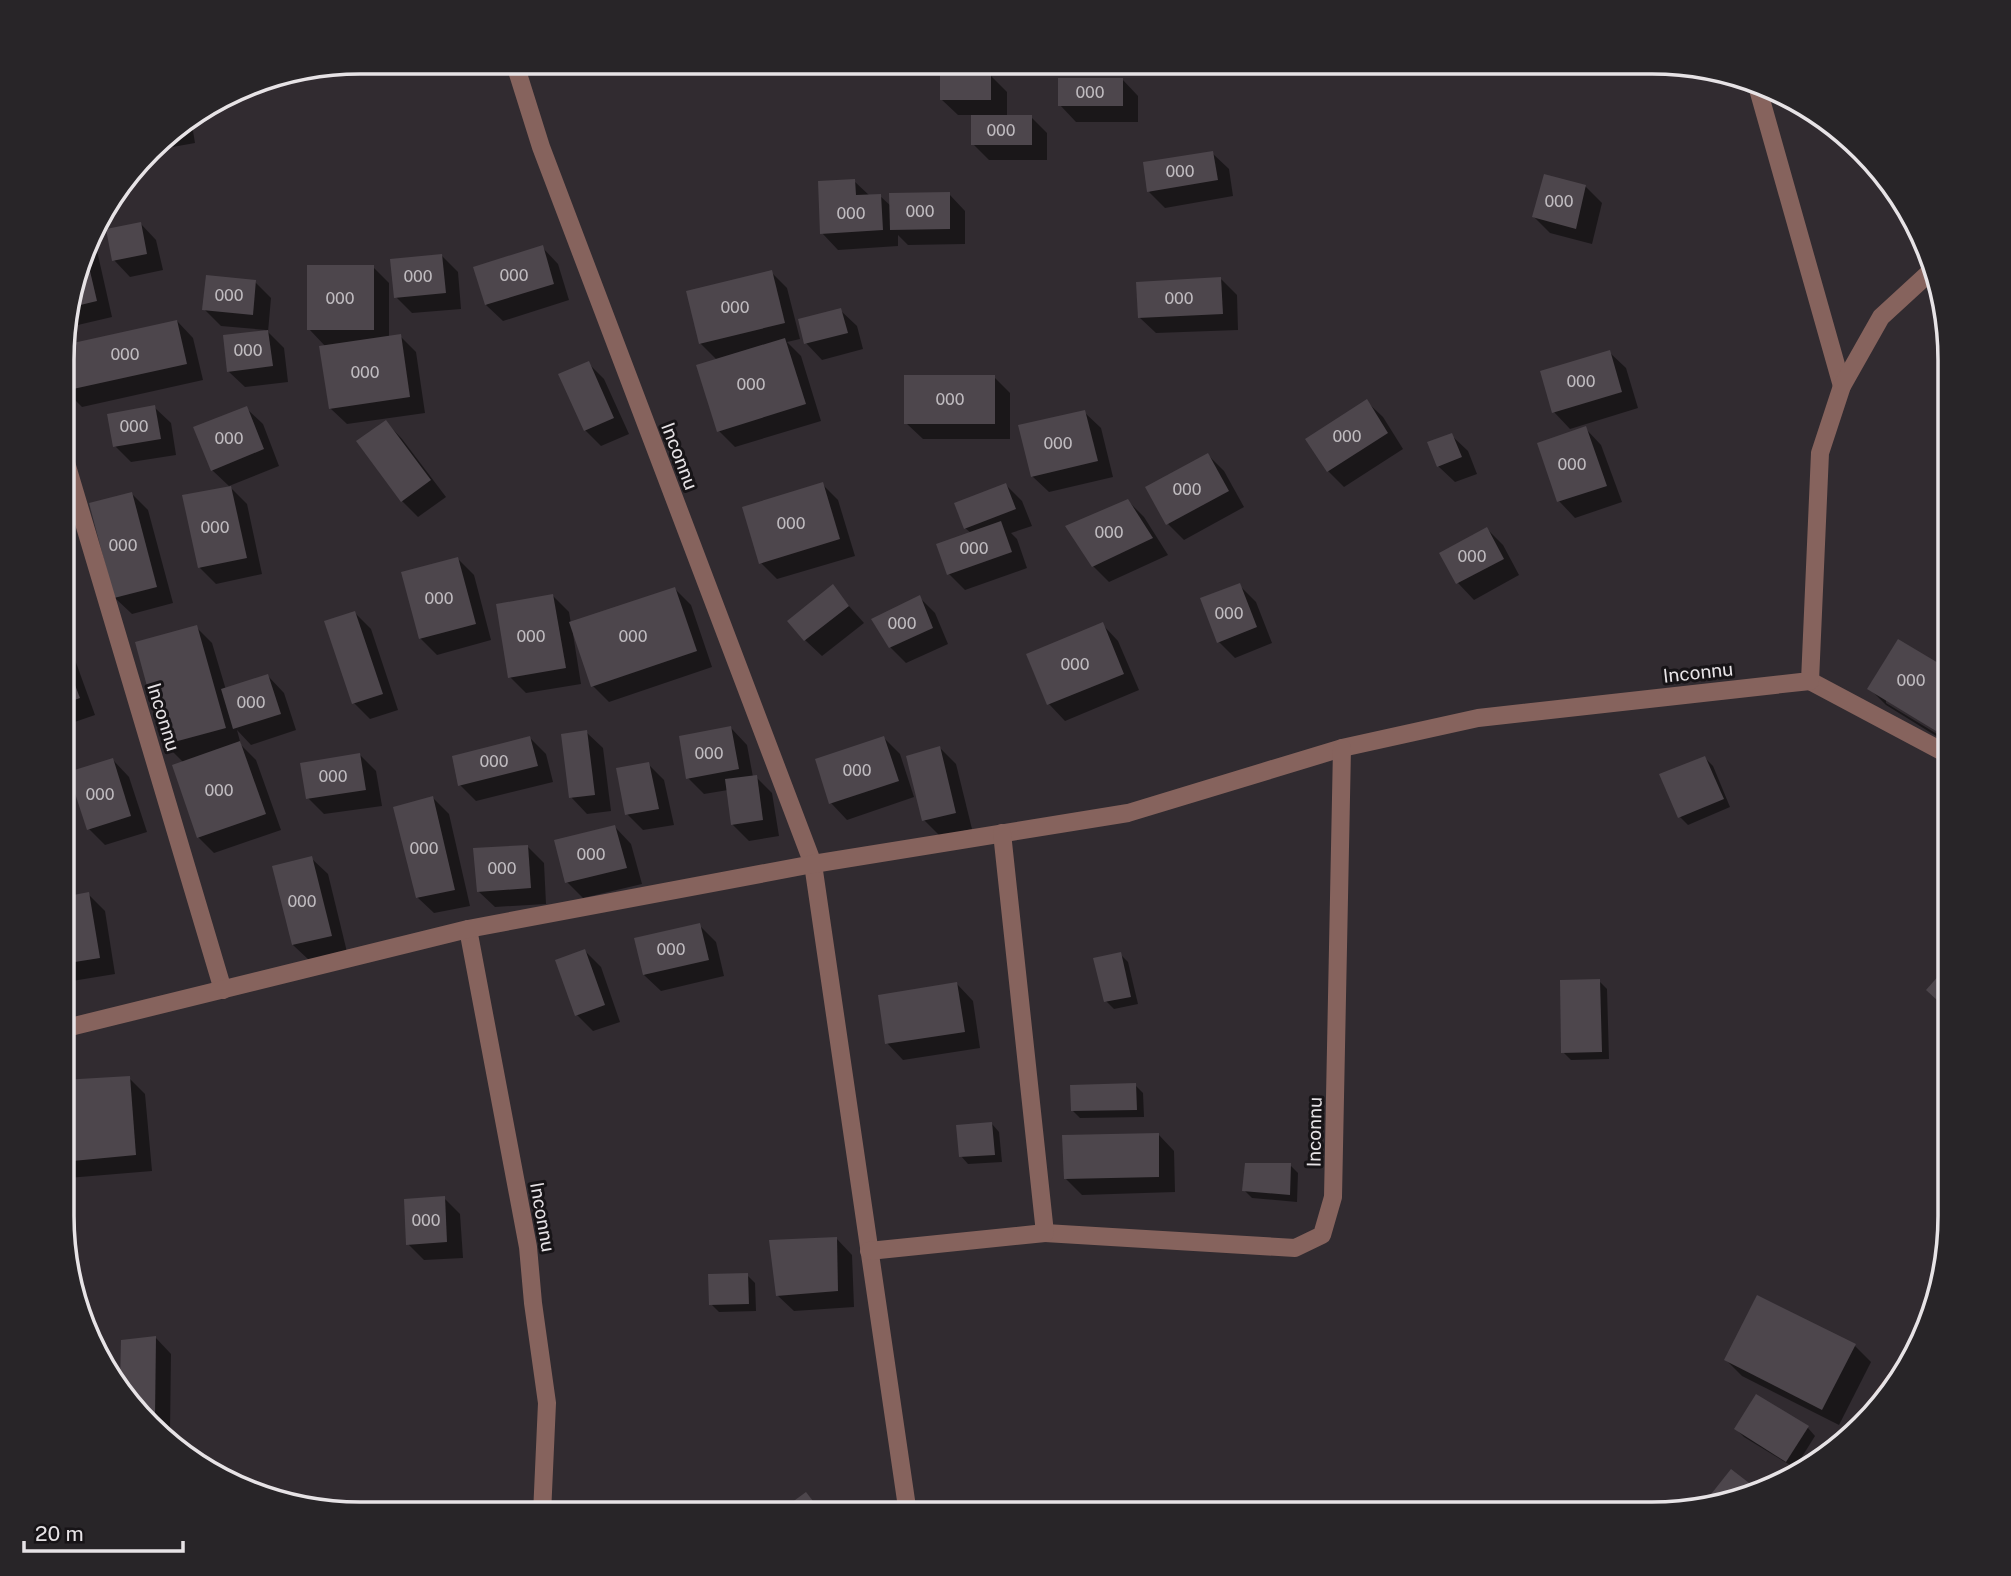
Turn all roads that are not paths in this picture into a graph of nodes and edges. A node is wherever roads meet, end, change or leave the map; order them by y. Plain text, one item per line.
1 (518, 74) edge
2 (1760, 94) edge
3 (1925, 276) edge
4 (1842, 386) junction
5 (74, 490) edge
6 (1810, 681) junction
7 (1342, 748) junction
8 (1938, 749) edge
9 (1002, 833) junction
10 (813, 864) junction
11 (468, 929) junction
12 (223, 989) junction
13 (74, 1026) edge
14 (1045, 1233) junction
15 (869, 1251) junction
16 (543, 1502) edge
17 (906, 1502) edge

1 - 10 street, Inconnu
2 - 4 street
3 - 4 street
4 - 6 street
5 - 12 street, Inconnu
6 - 7 street, Inconnu
6 - 8 street
7 - 9 street, Inconnu
7 - 14 street, Inconnu
9 - 10 street, Inconnu
9 - 14 street
10 - 11 street, Inconnu
10 - 15 street, Inconnu
11 - 12 street, Inconnu
11 - 16 street, Inconnu
12 - 13 street, Inconnu
14 - 15 street, Inconnu
15 - 17 street, Inconnu

